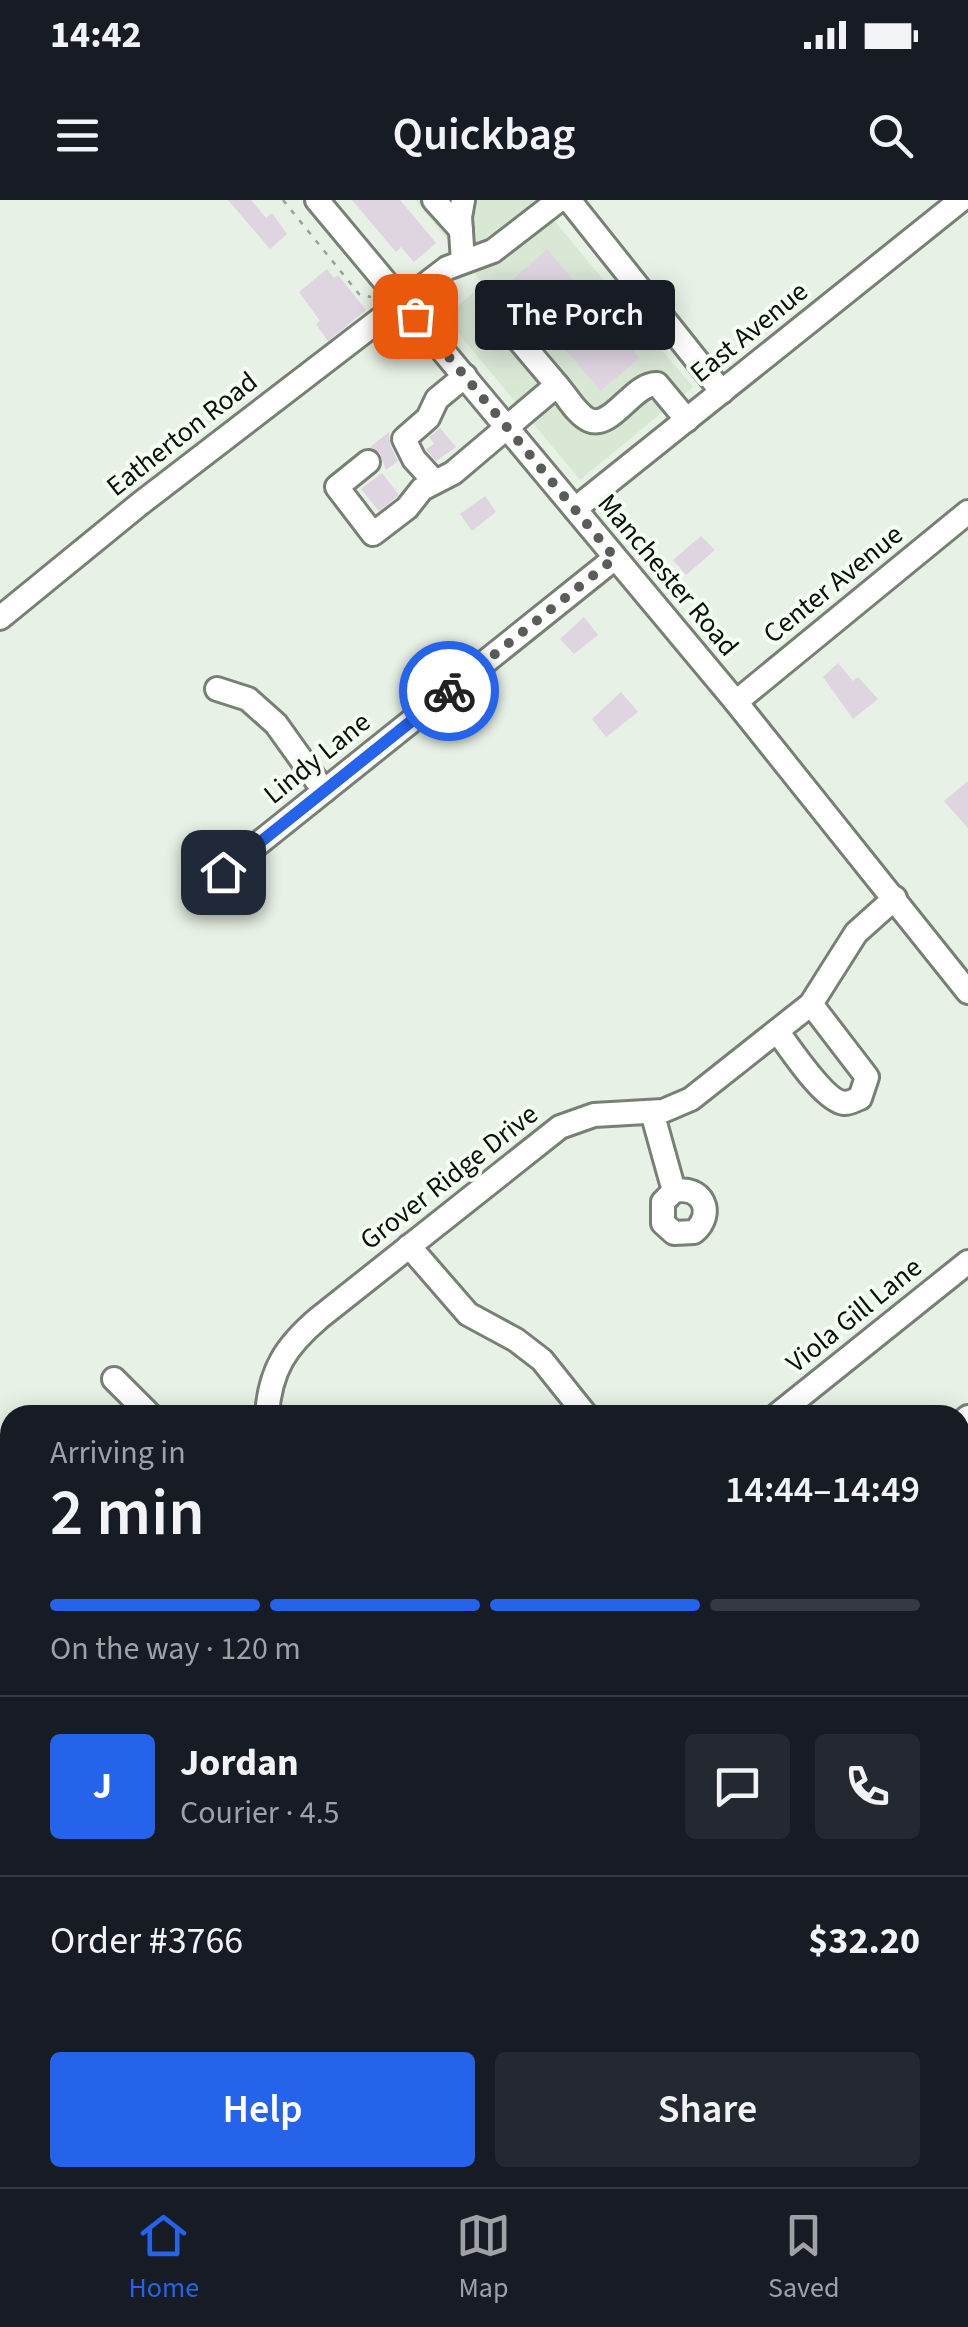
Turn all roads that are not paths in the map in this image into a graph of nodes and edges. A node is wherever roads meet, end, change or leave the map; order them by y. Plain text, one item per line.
1 (317, 200) edge
2 (434, 200) edge
3 (463, 200) edge
4 (559, 200) edge
5 (569, 200) edge
6 (960, 200) edge
7 (460, 230) junction
8 (464, 261) junction
9 (403, 302) junction
10 (491, 308) dead end
11 (465, 376) junction
12 (557, 385) junction
13 (722, 392) junction
14 (687, 420) junction
15 (507, 427) junction
16 (368, 462) dead end
17 (435, 482) junction
18 (575, 510) junction
19 (968, 512) edge
20 (615, 558) junction
21 (0, 618) edge
22 (218, 689) dead end
23 (736, 702) junction
24 (324, 790) junction
25 (198, 892) dead end
26 (895, 898) junction
27 (968, 992) edge
28 (810, 1004) junction
29 (777, 1032) junction
30 (652, 1112) junction
31 (674, 1191) dead end
32 (409, 1246) junction
33 (968, 1262) edge
34 (114, 1379) dead end
35 (138, 1405) edge
36 (269, 1405) edge
37 (578, 1405) edge
38 (789, 1405) edge

1 - 9 street, Manchester Road
2 - 7 street
3 - 7 street
4 - 8 street, Eatherton Road
5 - 13 street
6 - 13 street, East Avenue
7 - 8 street
8 - 9 street, Eatherton Road
9 - 11 street, Manchester Road
9 - 21 street, Eatherton Road
10 - 12 street
11 - 15 street, Manchester Road
11 - 17 street
12 - 14 street
12 - 15 street
13 - 14 street, East Avenue
14 - 18 street, East Avenue
15 - 17 street
15 - 18 street, Manchester Road
16 - 17 street
18 - 20 street, Manchester Road
19 - 23 street, Center Avenue
20 - 23 street, Manchester Road
20 - 24 street, Lindy Lane
22 - 24 street
23 - 26 street, Manchester Road
24 - 25 street, Lindy Lane
26 - 27 street, Manchester Road
26 - 28 street, Grover Ridge Drive
28 - 29 street, Grover Ridge Drive
28 - 29 street
29 - 30 street, Grover Ridge Drive
30 - 31 street
30 - 32 street, Grover Ridge Drive
32 - 36 street, Grover Ridge Drive
32 - 37 street
33 - 38 street, Viola Gill Lane
34 - 35 street

